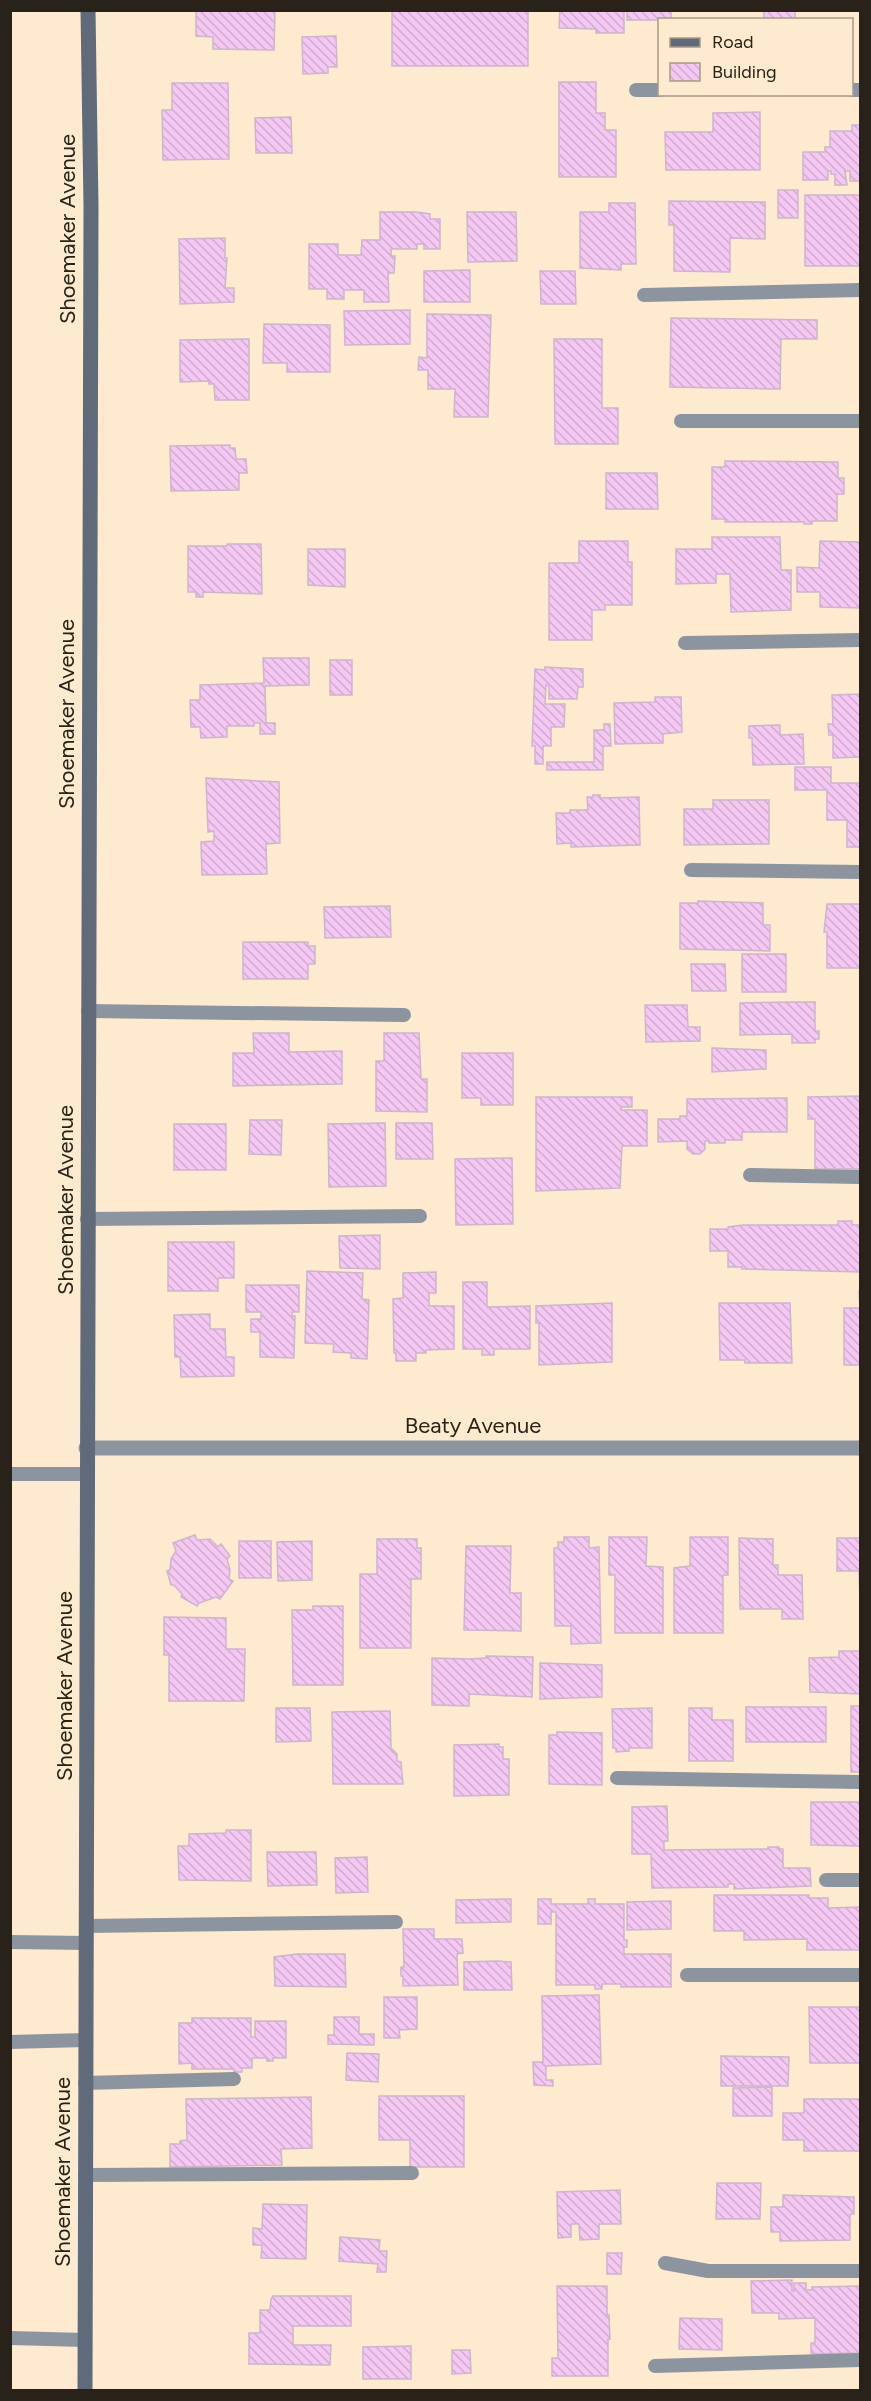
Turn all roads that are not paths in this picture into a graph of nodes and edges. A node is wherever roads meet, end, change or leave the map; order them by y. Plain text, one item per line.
1 (88, 10) edge
2 (636, 90) dead end
3 (658, 90) edge
4 (861, 290) edge
5 (644, 295) dead end
6 (681, 421) dead end
7 (861, 421) edge
8 (861, 640) edge
9 (685, 643) dead end
10 (691, 870) dead end
11 (861, 872) edge
12 (88, 1011) junction
13 (404, 1015) dead end
14 (750, 1175) dead end
15 (861, 1177) edge
16 (420, 1216) dead end
17 (87, 1219) junction
18 (86, 1448) junction
19 (861, 1448) edge
20 (10, 1474) edge
21 (86, 1474) junction
22 (616, 1778) dead end
23 (861, 1782) edge
24 (826, 1880) dead end
25 (861, 1880) edge
26 (396, 1922) dead end
27 (86, 1926) junction
28 (10, 1942) edge
29 (86, 1942) junction
30 (687, 1975) dead end
31 (861, 1975) edge
32 (85, 2040) junction
33 (10, 2042) edge
34 (234, 2079) dead end
35 (85, 2083) junction
36 (412, 2173) dead end
37 (85, 2175) junction
38 (665, 2263) dead end
39 (861, 2271) edge
40 (10, 2338) edge
41 (85, 2340) junction
42 (861, 2360) edge
43 (655, 2366) dead end
44 (85, 2391) edge

1 - 12 main road, Shoemaker Avenue
2 - 3 lane
4 - 5 lane
6 - 7 lane
8 - 9 lane
10 - 11 lane
12 - 13 lane
12 - 17 main road, Shoemaker Avenue
14 - 15 lane
16 - 17 lane
17 - 18 main road, Shoemaker Avenue
18 - 19 street, Beaty Avenue
18 - 21 main road, Shoemaker Avenue
20 - 21 lane
21 - 27 main road, Shoemaker Avenue
22 - 23 lane
24 - 25 lane
26 - 27 lane
27 - 29 main road, Shoemaker Avenue
28 - 29 lane
29 - 32 main road, Shoemaker Avenue
30 - 31 lane
32 - 33 lane
32 - 35 main road, Shoemaker Avenue
34 - 35 lane
35 - 37 main road, Shoemaker Avenue
36 - 37 lane
37 - 41 main road, Shoemaker Avenue
38 - 39 lane
40 - 41 lane
41 - 44 main road, Shoemaker Avenue
42 - 43 lane

